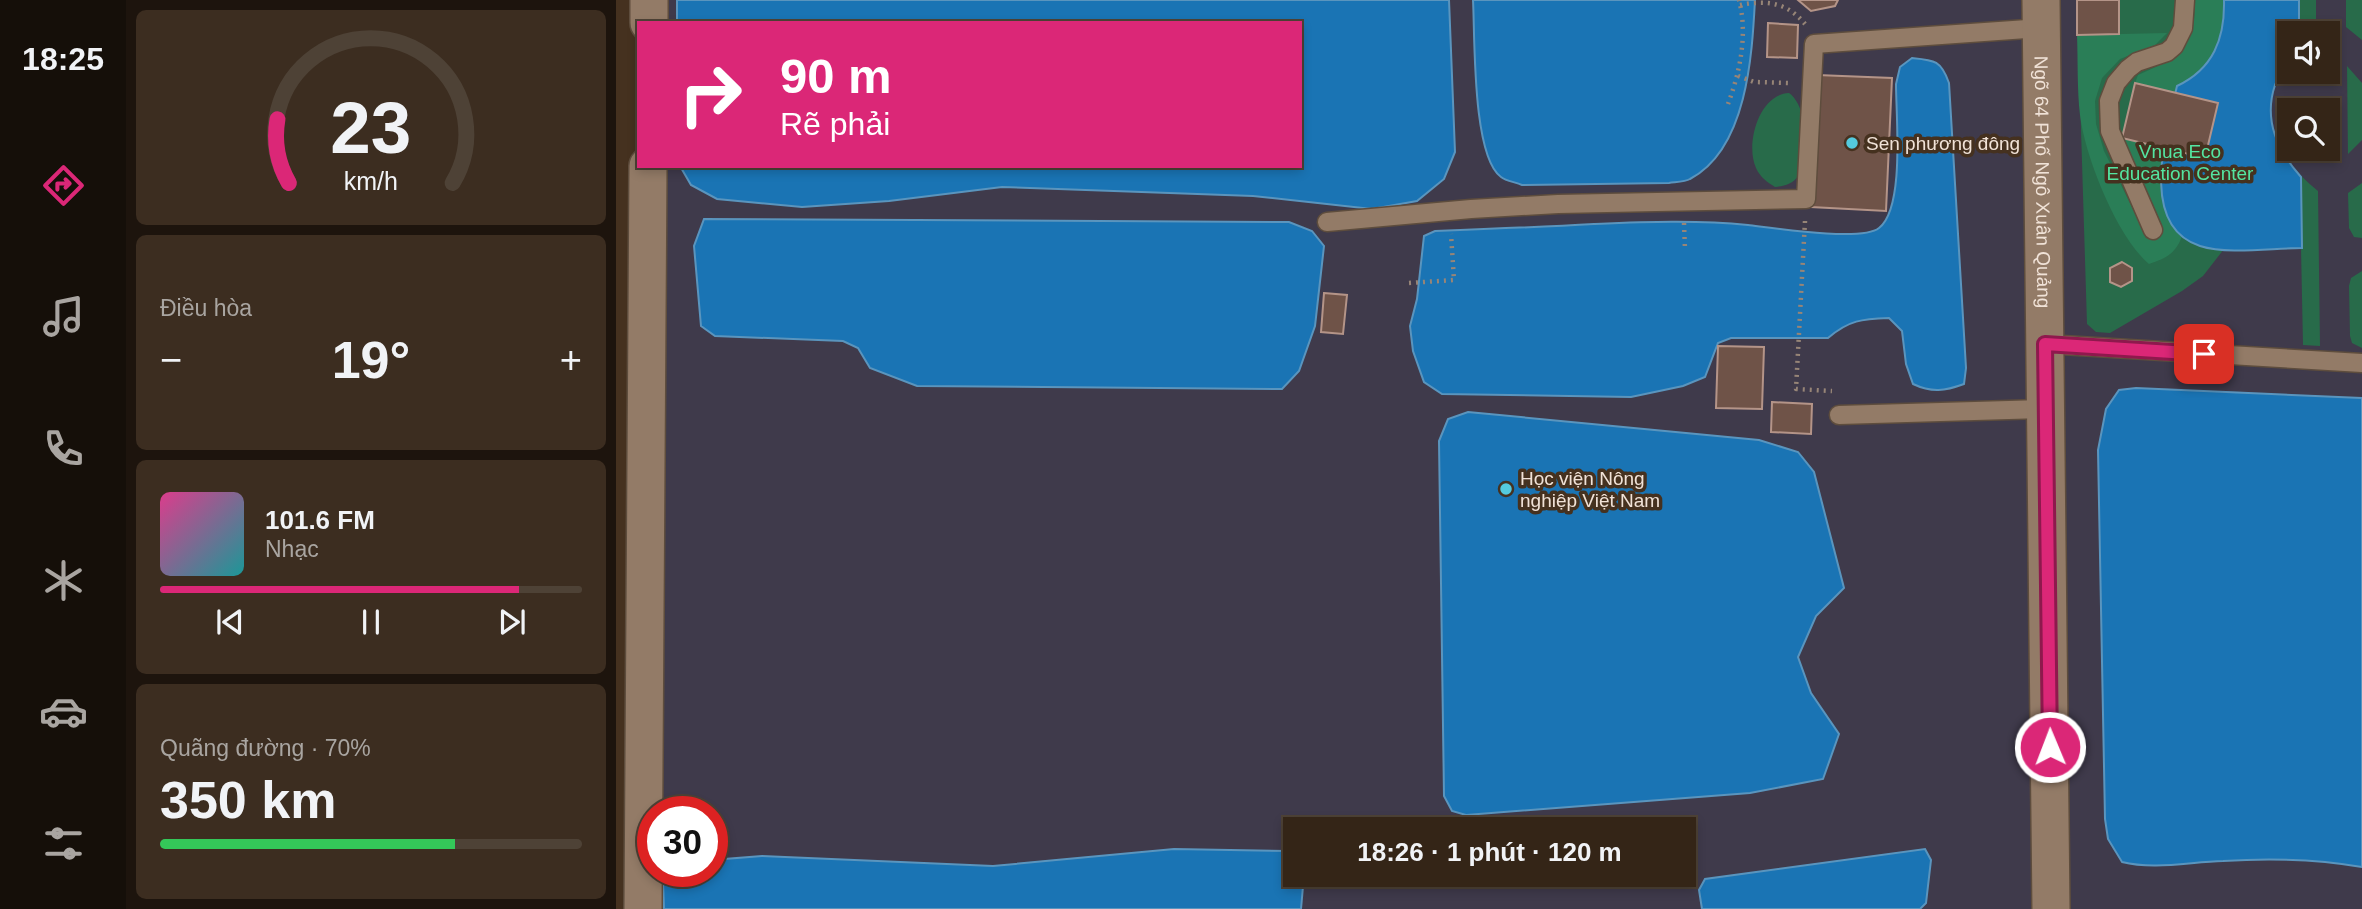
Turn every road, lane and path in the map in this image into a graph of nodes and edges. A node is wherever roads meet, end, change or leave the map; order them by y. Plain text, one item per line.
1 (649, 0) edge
2 (2185, 0) edge
3 (1759, 1) edge
4 (1739, 3) edge
5 (2041, 14) edge
6 (649, 21) edge
7 (1814, 44) junction
8 (1738, 76) junction
9 (1812, 85) junction
10 (1728, 104) dead end
11 (648, 168) edge
12 (1684, 214) dead end
13 (1327, 222) dead end
14 (1804, 225) dead end
15 (2153, 230) dead end
16 (1451, 232) dead end
17 (1685, 250) dead end
18 (1409, 283) dead end
19 (2045, 344) junction
20 (2362, 363) edge
21 (2046, 409) junction
22 (1839, 415) joint
23 (643, 909) edge
24 (2051, 909) edge

1 - 6 street
2 - 15 lane
3 - 4 path
3 - 7 path
4 - 8 path
5 - 7 lane
5 - 19 street, Ngõ 64 Phố Ngô Xuân Quảng
7 - 9 lane
8 - 9 path
8 - 10 path
9 - 13 lane
11 - 23 street
12 - 17 path
14 - 22 path
16 - 18 path
19 - 20 lane
19 - 21 street, Ngõ 64 Phố Ngô Xuân Quảng
21 - 22 lane
21 - 24 street, Ngõ 64 Phố Ngô Xuân Quảng

